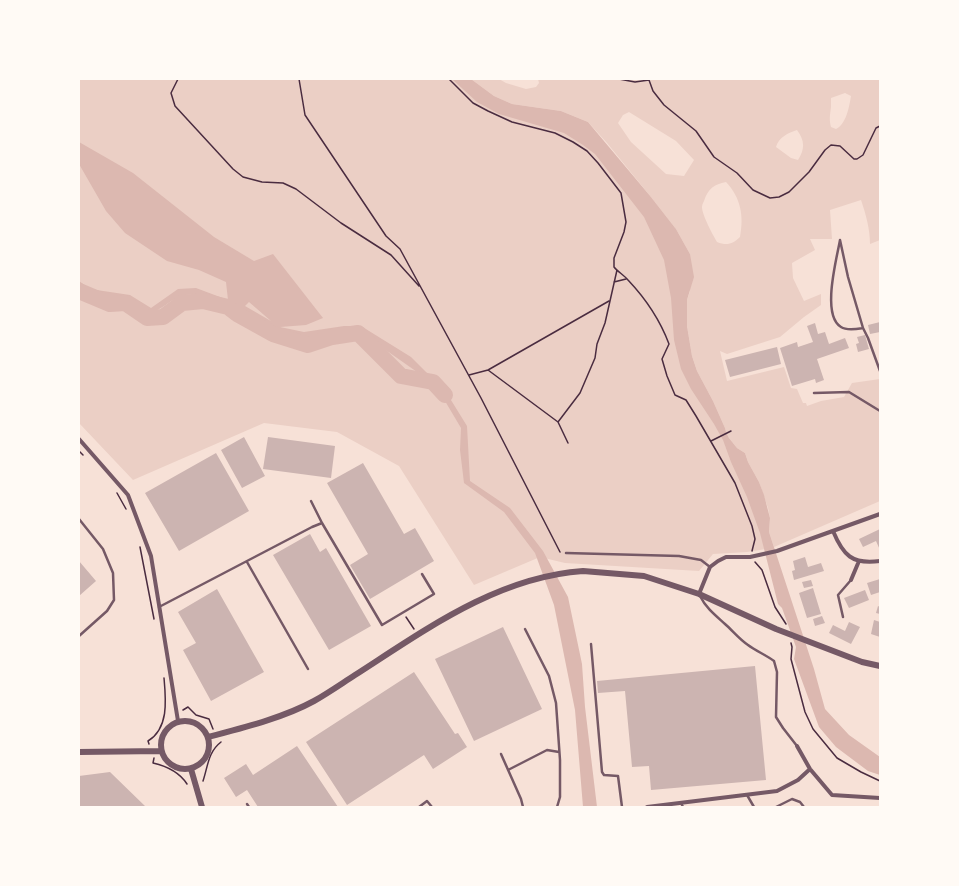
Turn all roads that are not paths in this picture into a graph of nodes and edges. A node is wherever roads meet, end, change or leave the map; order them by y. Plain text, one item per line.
1 (863, 328) junction
2 (880, 371) edge
3 (814, 393) dead end
4 (880, 411) edge
5 (79, 438) edge
6 (311, 501) dead end
7 (880, 514) edge
8 (79, 519) edge
9 (322, 523) junction
10 (833, 531) junction
11 (566, 553) road end
12 (859, 561) junction
13 (880, 561) edge
14 (247, 562) junction
15 (710, 567) junction
16 (422, 574) dead end
17 (851, 580) joint
18 (700, 594) junction
19 (159, 607) junction
20 (843, 617) dead end
21 (525, 629) dead end
22 (79, 636) edge
23 (591, 644) dead end
24 (880, 666) edge
25 (308, 669) dead end
26 (178, 722) junction
27 (208, 737) junction
28 (797, 746) joint
29 (161, 751) junction
30 (79, 752) edge
31 (559, 752) junction
32 (501, 754) dead end
33 (191, 768) junction
34 (810, 769) junction
35 (508, 770) junction
36 (747, 795) junction
37 (880, 798) edge
38 (247, 804) dead end
39 (682, 805) edge
40 (202, 807) edge
41 (249, 807) edge
42 (419, 807) edge
43 (432, 807) edge
44 (523, 807) edge
45 (557, 807) edge
46 (622, 807) edge
47 (647, 807) edge
48 (754, 807) edge
49 (776, 807) edge
50 (804, 807) edge

1 - 1 lane
1 - 2 lane
3 - 4 lane
5 - 19 street
6 - 9 lane
7 - 10 street
8 - 22 lane
9 - 14 lane
9 - 16 lane
10 - 12 street
10 - 15 street
11 - 15 lane
12 - 13 street
12 - 17 street
14 - 19 lane
14 - 25 lane
15 - 18 street
17 - 20 lane
18 - 24 street
18 - 27 street
18 - 28 lane
19 - 26 street
21 - 31 lane
23 - 46 lane
26 - 27 street
26 - 29 street
27 - 33 street
28 - 34 street
29 - 30 street
29 - 33 street
31 - 35 lane
31 - 45 lane
32 - 35 lane
33 - 40 street
34 - 36 street
34 - 37 street
35 - 44 lane
36 - 39 street
36 - 48 lane
38 - 41 lane
39 - 47 street
42 - 43 lane
49 - 50 lane

